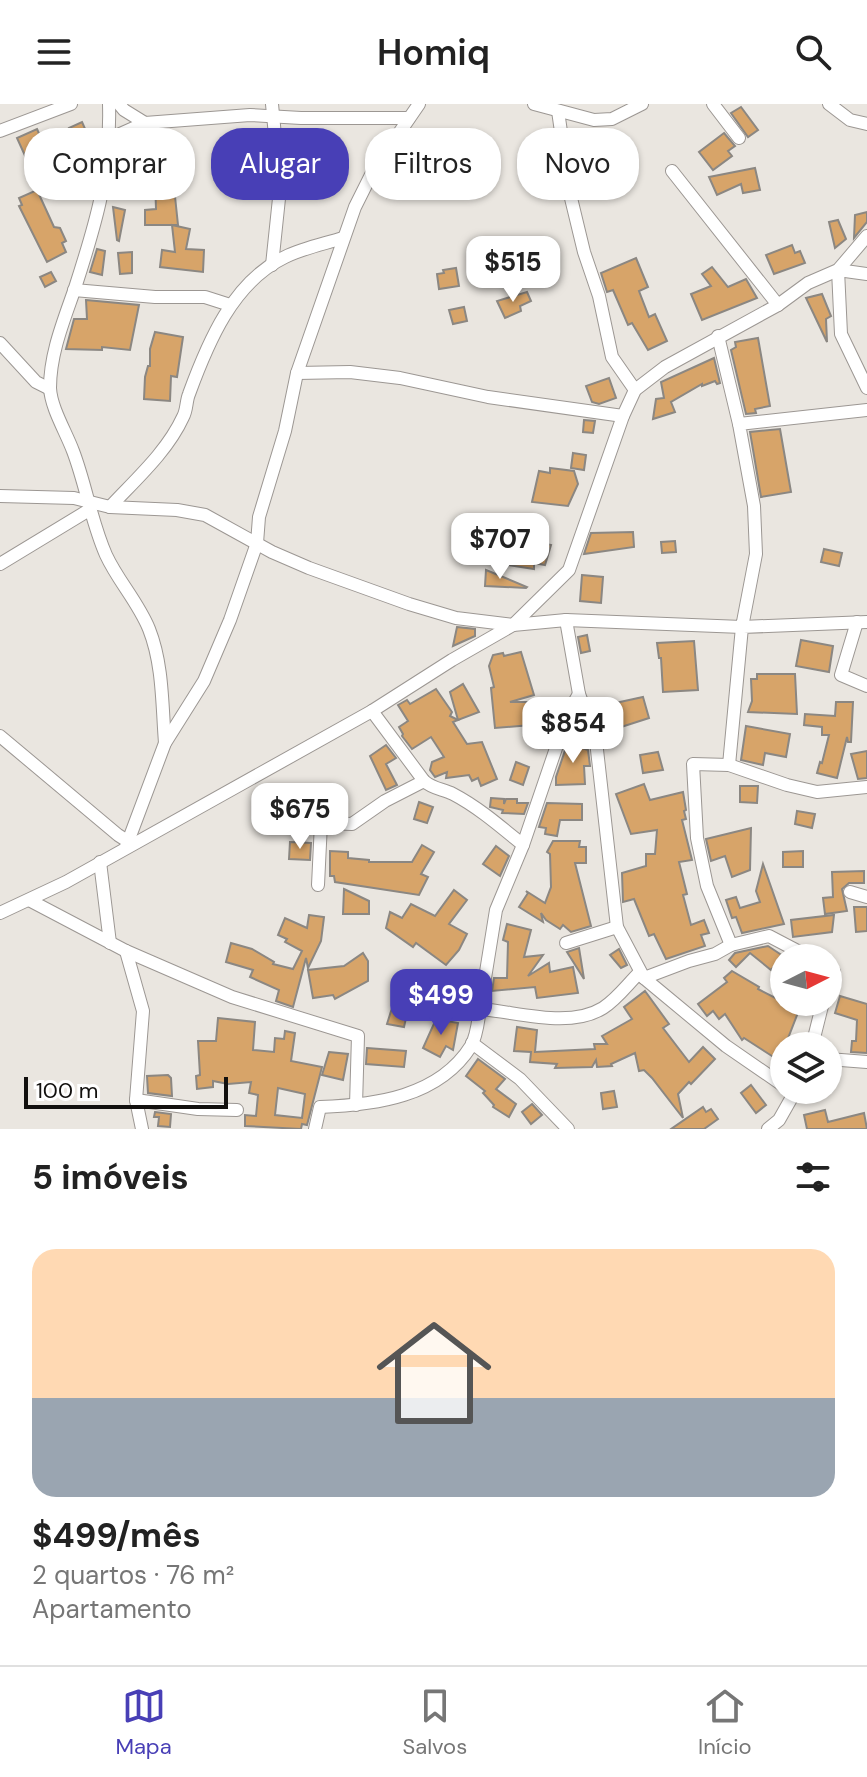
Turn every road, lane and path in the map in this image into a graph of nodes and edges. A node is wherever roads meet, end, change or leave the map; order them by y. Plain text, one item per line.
1 (71, 104) edge
2 (109, 104) edge
3 (119, 104) edge
4 (419, 104) edge
5 (534, 104) edge
6 (642, 104) edge
7 (713, 104) edge
8 (829, 104) edge
9 (841, 109) edge
10 (272, 110) edge
11 (558, 111) junction
12 (409, 118) junction
13 (145, 123) junction
14 (867, 124) edge
15 (109, 128) edge
16 (134, 128) edge
17 (0, 131) edge
18 (739, 138) dead end
19 (672, 171) dead end
20 (102, 200) edge
21 (867, 236) edge
22 (343, 238) junction
23 (272, 265) junction
24 (838, 270) junction
25 (867, 274) edge
26 (74, 290) junction
27 (230, 305) junction
28 (778, 305) junction
29 (718, 336) junction
30 (0, 343) edge
31 (297, 373) junction
32 (867, 388) edge
33 (50, 389) junction
34 (635, 390) junction
35 (867, 410) edge
36 (623, 416) junction
37 (739, 424) junction
38 (0, 496) edge
39 (88, 505) junction
40 (110, 507) junction
41 (257, 543) junction
42 (0, 564) edge
43 (566, 620) junction
44 (862, 622) edge
45 (513, 625) junction
46 (742, 627) junction
47 (867, 686) edge
48 (579, 694) junction
49 (372, 711) junction
50 (0, 736) edge
51 (165, 743) junction
52 (729, 765) junction
53 (424, 781) junction
54 (867, 787) edge
55 (301, 822) dead end
56 (321, 823) junction
57 (127, 844) junction
58 (523, 845) junction
59 (100, 862) junction
60 (318, 885) dead end
61 (850, 892) dead end
62 (867, 897) edge
63 (29, 900) junction
64 (0, 913) edge
65 (617, 927) junction
66 (110, 943) junction
67 (566, 943) dead end
68 (784, 944) edge
69 (731, 945) junction
70 (126, 951) junction
71 (642, 976) junction
72 (480, 1009) junction
73 (472, 1043) junction
74 (842, 1060) edge
75 (867, 1062) edge
76 (770, 1076) edge
77 (136, 1100) junction
78 (785, 1104) edge
79 (356, 1105) junction
80 (237, 1110) dead end
81 (142, 1129) edge
82 (315, 1129) edge
83 (568, 1129) edge
84 (768, 1129) edge

1 - 17 street
2 - 15 street
3 - 13 street
4 - 12 street
5 - 11 street
6 - 11 street
7 - 18 street
8 - 9 street
9 - 14 street
10 - 12 street
10 - 13 street
10 - 23 street
11 - 34 street
12 - 22 street
13 - 16 street
19 - 28 street
20 - 26 street
21 - 24 street
22 - 23 street
22 - 31 street
23 - 27 street
24 - 25 street
24 - 28 street
24 - 32 street
26 - 27 street
26 - 33 street
27 - 40 street
28 - 29 street
29 - 34 street
29 - 37 street
30 - 33 street
31 - 36 street
31 - 41 street
33 - 39 street
34 - 36 street
35 - 37 street
36 - 45 street
37 - 46 street
38 - 39 street
39 - 40 street
39 - 42 street
39 - 51 street
40 - 41 street
41 - 45 street
41 - 51 street
43 - 45 street
43 - 46 street
43 - 48 street
44 - 46 street
44 - 47 street
45 - 49 street
46 - 52 street
48 - 58 street
48 - 65 street
49 - 53 street
49 - 57 street
50 - 57 street
51 - 57 street
52 - 54 street
52 - 69 street
53 - 56 street
53 - 58 street
55 - 56 street
56 - 60 street
57 - 59 street
58 - 72 street
59 - 63 street
59 - 66 street
61 - 62 street
63 - 64 street
63 - 66 street
65 - 67 street
65 - 71 street
66 - 70 street
68 - 69 street
69 - 71 street
70 - 77 street
70 - 79 street
71 - 72 street
71 - 76 street
72 - 73 street
73 - 79 street
73 - 83 street
74 - 75 street
77 - 80 street
77 - 81 street
78 - 84 street
79 - 82 street

